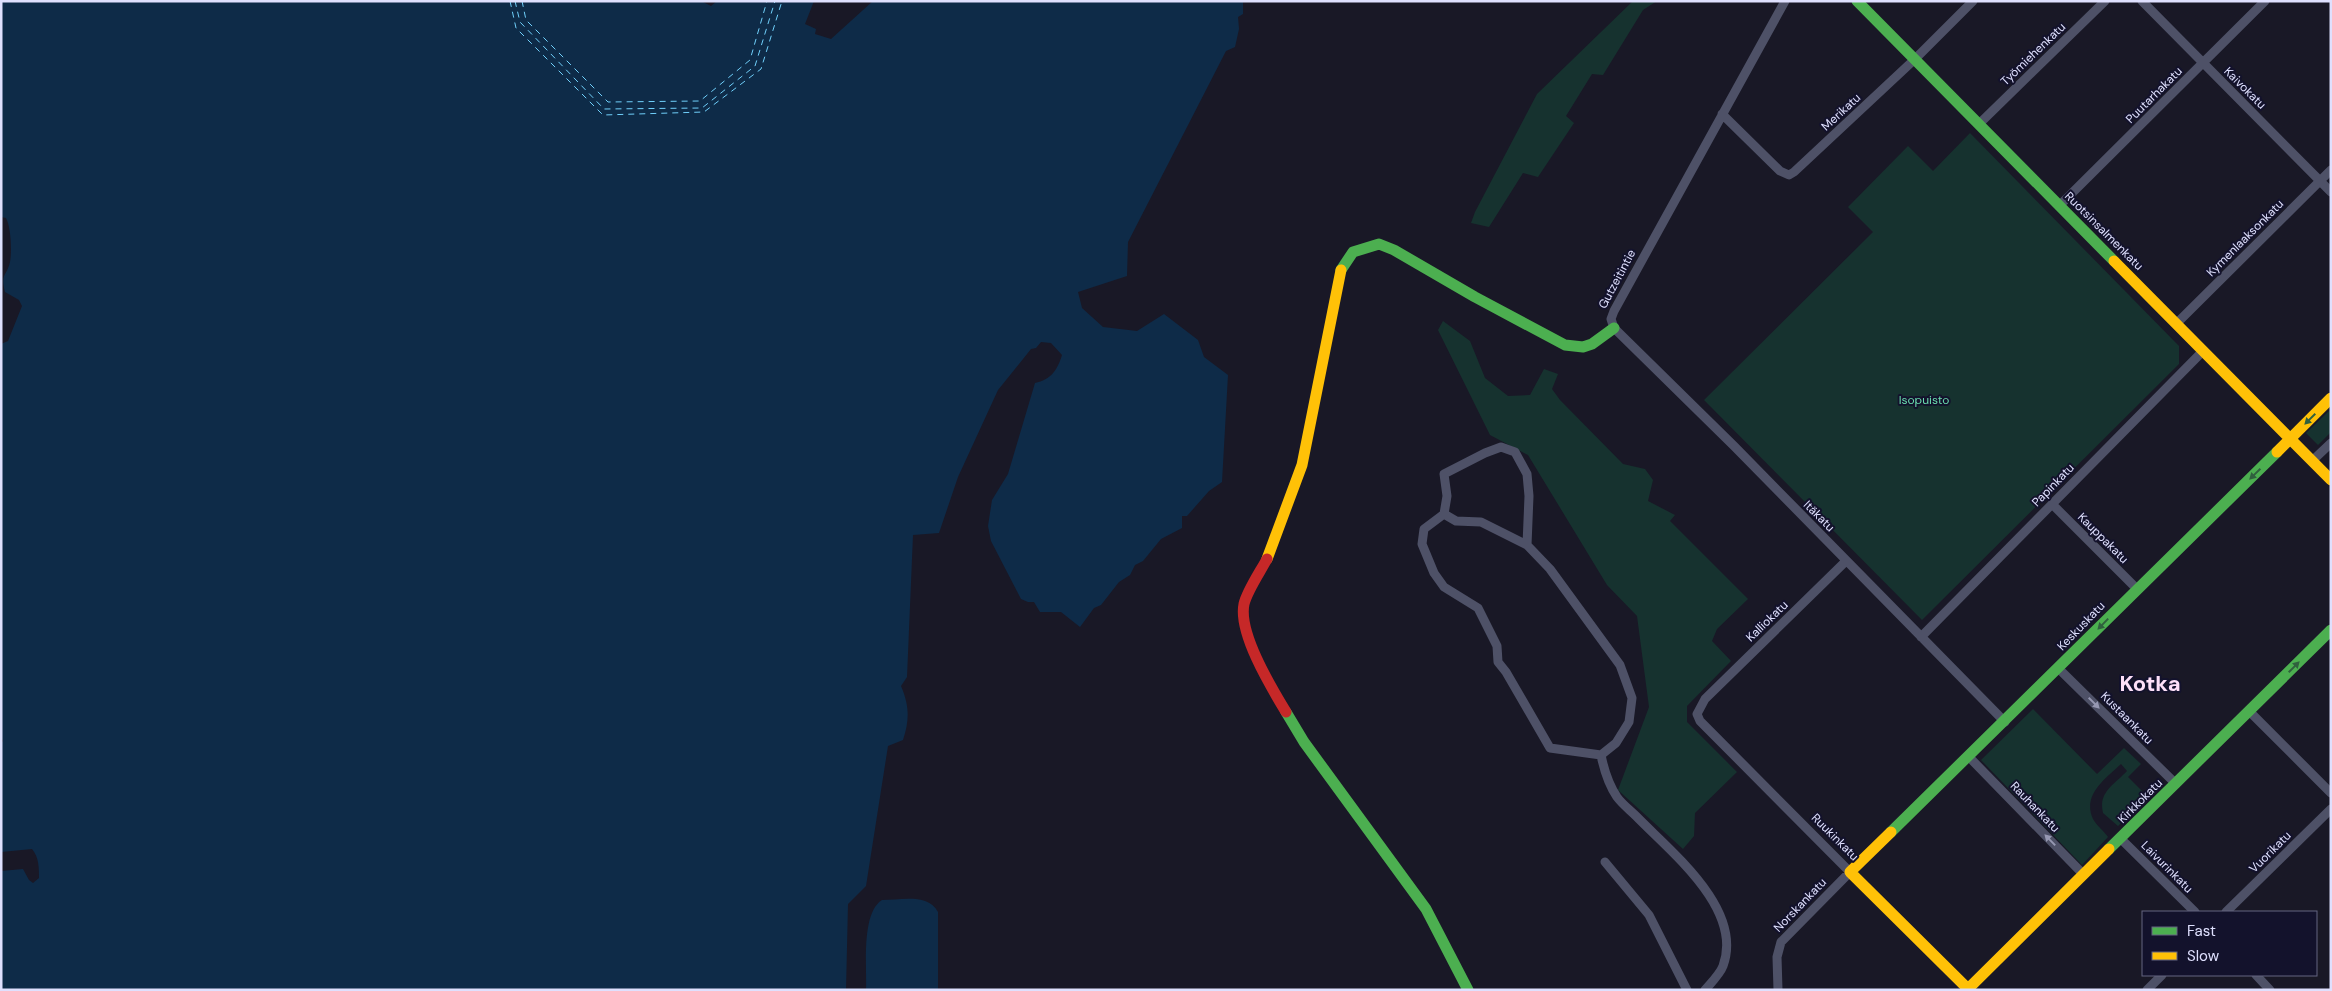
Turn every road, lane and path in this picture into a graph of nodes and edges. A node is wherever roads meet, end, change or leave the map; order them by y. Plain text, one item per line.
1 (1785, 1) edge
2 (1858, 1) edge
3 (1973, 1) edge
4 (2105, 1) edge
5 (2142, 1) edge
6 (2265, 1) edge
7 (1915, 59) junction
8 (2204, 63) junction
9 (1722, 114) junction
10 (1979, 124) junction
11 (2331, 170) edge
12 (2319, 181) junction
13 (2331, 192) edge
14 (2059, 206) junction
15 (2177, 323) junction
16 (1614, 328) junction
17 (2204, 351) junction
18 (2331, 398) edge
19 (2289, 439) junction
20 (2331, 443) edge
21 (2312, 461) junction
22 (2331, 480) edge
23 (2052, 504) junction
24 (1444, 514) junction
25 (1527, 545) junction
26 (1846, 562) junction
27 (2136, 589) junction
28 (2331, 630) edge
29 (1921, 637) junction
30 (2059, 669) junction
31 (1705, 700) joint
32 (2249, 711) junction
33 (2005, 722) junction
34 (1601, 755) junction
35 (1969, 757) junction
36 (2176, 784) junction
37 (2331, 793) edge
38 (2331, 809) edge
39 (2121, 839) junction
40 (1605, 862) dead end
41 (1850, 872) junction
42 (2084, 875) junction
43 (2194, 911) edge
44 (2227, 911) edge
45 (2161, 976) edge
46 (2257, 976) edge
47 (1968, 989) edge
48 (1468, 990) edge
49 (1687, 990) edge
50 (1705, 990) edge
51 (1778, 990) edge
52 (2147, 990) edge
53 (2270, 990) edge

1 - 9 street, Gutzeitintie
2 - 7 street, Ruotsinsalmenkatu
3 - 7 street, Merikatu
4 - 10 street, Työmiehenkatu
5 - 8 street, Kaivokatu
6 - 8 street, Puutarhakatu
7 - 9 street, Merikatu
7 - 10 street, Ruotsinsalmenkatu
8 - 12 street, Kaivokatu
8 - 14 street, Puutarhakatu
9 - 16 street, Gutzeitintie
10 - 14 street, Ruotsinsalmenkatu
11 - 12 street, Kymenlaaksonkatu
12 - 13 street, Kaivokatu
12 - 15 street, Kymenlaaksonkatu
14 - 15 street, Ruotsinsalmenkatu
15 - 17 street, Ruotsinsalmenkatu
16 - 26 street, Itäkatu
16 - 48 street, Gutzeitintie
17 - 19 street, Ruotsinsalmenkatu
17 - 23 street, Papinkatu
18 -> 19 street, Keskuskatu
19 - 21 street, Ruotsinsalmenkatu
19 -> 27 street, Keskuskatu
20 - 21 street
21 - 22 street, Ruotsinsalmenkatu
23 - 27 street, Kauppakatu
23 - 29 street, Papinkatu
24 - 25 street
24 - 25 street
24 - 34 street
25 - 34 street
26 - 29 street, Itäkatu
26 - 31 street, Kalliokatu
27 -> 30 street, Keskuskatu
32 -> 28 street, Kirkkokatu
29 - 33 street, Itäkatu
30 - 33 street, Keskuskatu
30 -> 36 street, Kustaankatu
31 - 41 street, Ruukinkatu
32 - 36 street, Kirkkokatu
32 - 37 street
33 - 35 street, Keskuskatu
34 - 50 street
35 - 41 street, Keskuskatu
42 -> 35 street, Rauhankatu
36 - 39 street, Kirkkokatu
38 - 44 street, Vuorikatu
39 - 42 street, Kirkkokatu
39 - 43 street, Laivurinkatu
40 - 49 street
41 - 47 street, Ruukinkatu
41 - 51 street, Norskankatu
42 - 47 street, Kirkkokatu
45 - 52 street
46 - 53 street

